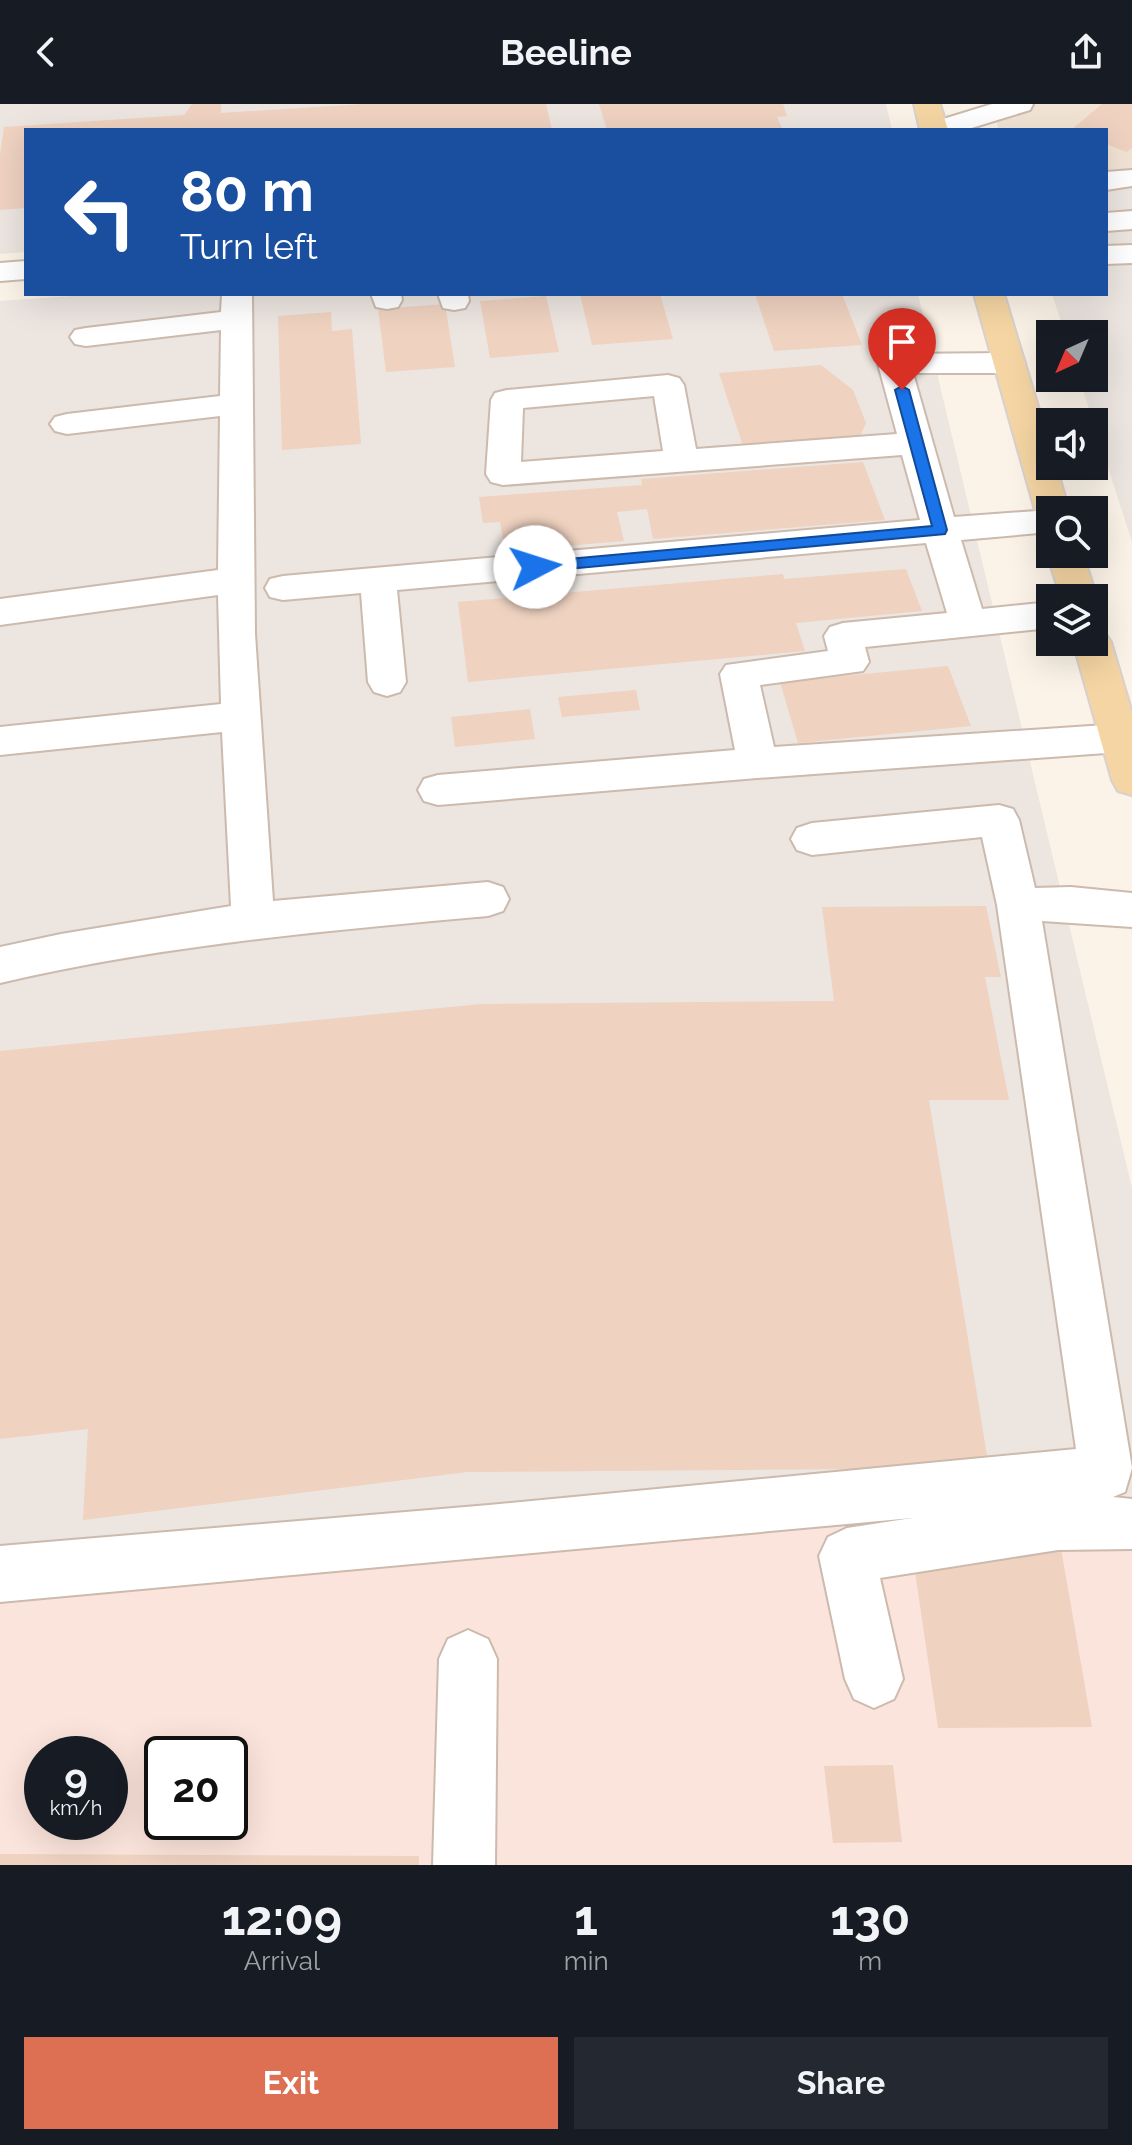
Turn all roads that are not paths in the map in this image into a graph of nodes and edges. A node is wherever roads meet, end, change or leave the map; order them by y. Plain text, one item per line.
1 (927, 104) edge
2 (1020, 104) edge
3 (934, 128) edge
4 (942, 128) edge
5 (1132, 178) edge
6 (1108, 181) edge
7 (24, 270) edge
8 (0, 272) edge
9 (990, 296) edge
10 (237, 307) edge
11 (86, 337) dead end
12 (1009, 363) junction
13 (238, 404) junction
14 (67, 424) dead end
15 (917, 443) junction
16 (682, 462) junction
17 (1048, 496) edge
18 (1036, 522) edge
19 (940, 530) junction
20 (236, 580) junction
21 (378, 580) junction
22 (283, 588) dead end
23 (0, 612) edge
24 (1036, 616) edge
25 (968, 623) junction
26 (1097, 656) edge
27 (387, 682) dead end
28 (241, 716) junction
29 (1121, 716) edge
30 (0, 741) edge
31 (757, 763) junction
32 (1132, 780) edge
33 (438, 790) dead end
34 (812, 839) dead end
35 (488, 899) dead end
36 (1018, 905) junction
37 (1132, 910) edge
38 (253, 920) junction
39 (0, 965) edge
40 (1119, 1472) edge
41 (1130, 1532) edge
42 (0, 1574) edge
43 (468, 1659) dead end
44 (874, 1679) dead end
45 (464, 1865) edge

1 - 3 main road
2 - 4 street
5 - 6 street
7 - 8 street
9 - 12 main road
10 - 11 street
10 - 13 street
12 - 15 street
12 - 17 main road
13 - 14 street
13 - 20 street
15 - 16 street
15 - 19 street
16 - 16 street
18 - 19 street
19 - 21 street
19 - 25 street
20 - 23 street
20 - 28 street
21 - 22 street
21 - 27 street
24 - 25 street
25 - 31 street
26 - 29 main road
28 - 30 street
28 - 38 street
29 - 31 street
29 - 32 main road
31 - 33 street
34 - 36 street
35 - 38 street
36 - 37 street
36 - 40 street
38 - 39 street
40 - 42 street
41 - 44 street
43 - 45 street

